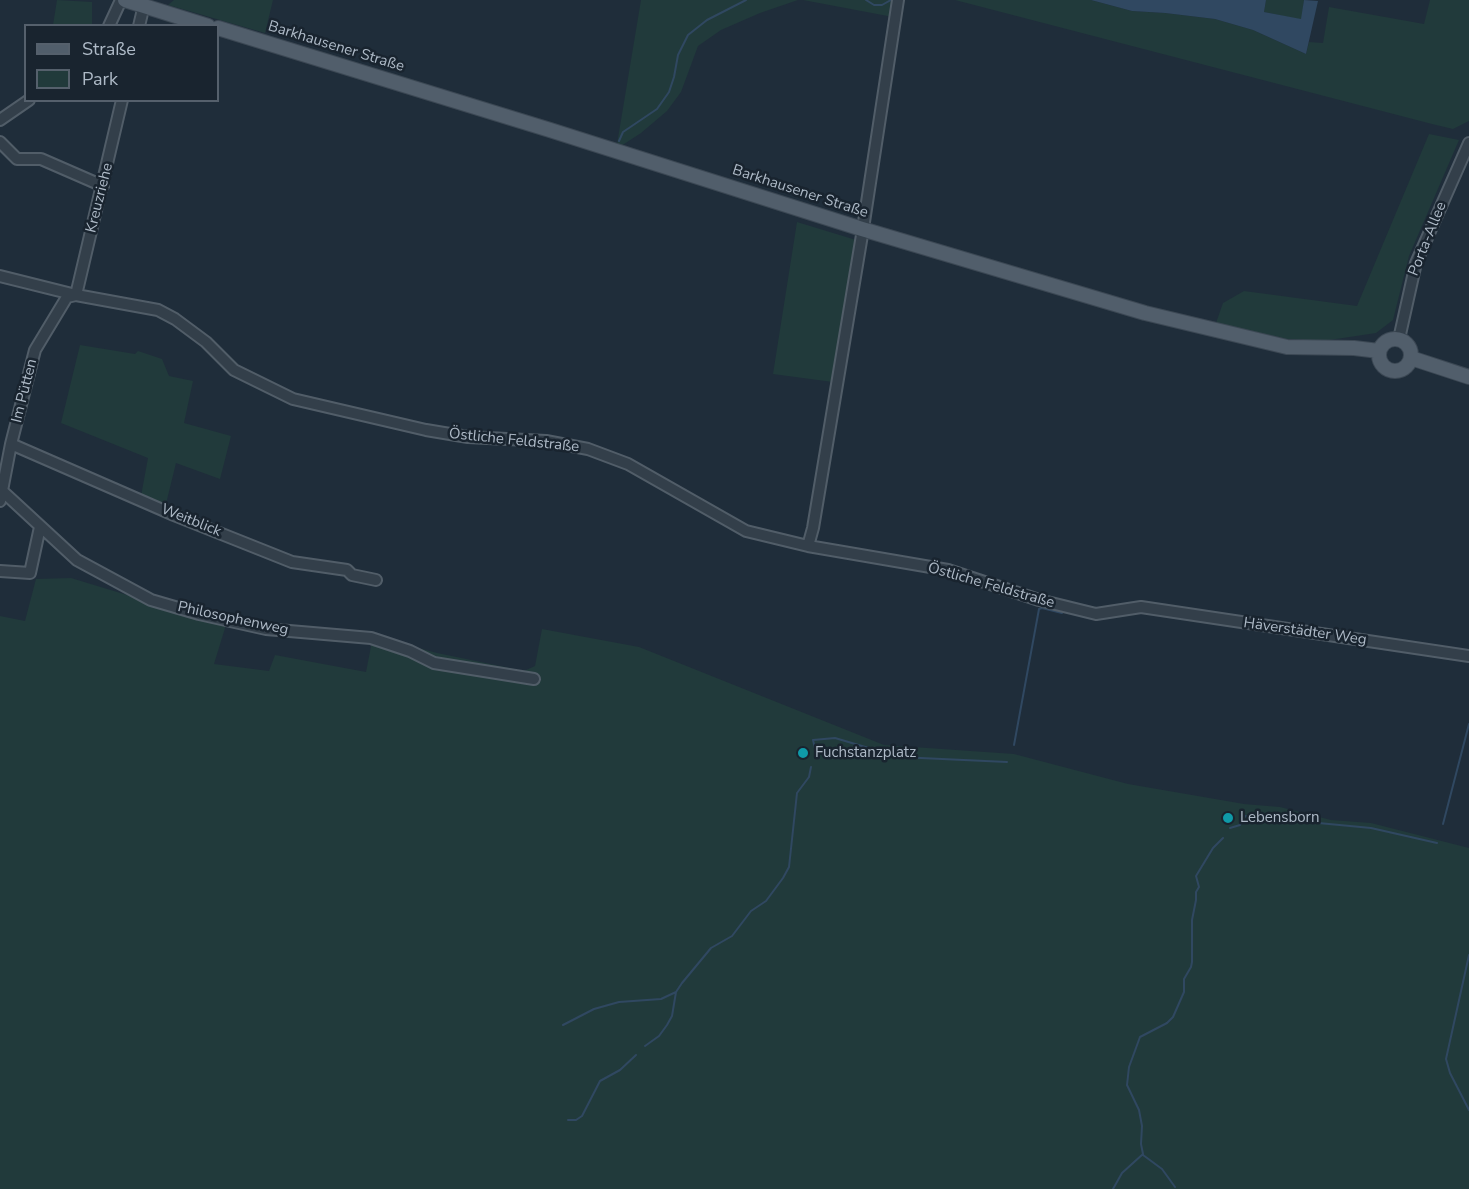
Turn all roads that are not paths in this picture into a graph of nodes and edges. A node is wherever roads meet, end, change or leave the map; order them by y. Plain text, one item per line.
1 (123, 0) edge
2 (898, 0) edge
3 (144, 5) junction
4 (110, 24) edge
5 (139, 24) edge
6 (202, 24) edge
7 (219, 28) edge
8 (26, 102) edge
9 (122, 102) edge
10 (0, 120) edge
11 (0, 142) edge
12 (1469, 143) edge
13 (103, 186) junction
14 (862, 230) junction
15 (0, 276) edge
16 (76, 295) junction
17 (1399, 339) junction
18 (1379, 351) junction
19 (1411, 357) junction
20 (1469, 377) edge
21 (12, 444) junction
22 (1, 494) edge
23 (40, 528) junction
24 (808, 546) junction
25 (0, 571) edge
26 (376, 580) dead end
27 (1141, 607) joint
28 (1469, 656) edge
29 (534, 679) dead end

1 - 3 main road
1 - 4 street
2 - 14 street
3 - 5 street
3 - 6 main road
7 - 14 main road, Barkhausener Straße
8 - 10 street
9 - 13 street, Kreuzriehe
11 - 13 street
12 - 17 street, Porta-Allee
13 - 16 street, Kreuzriehe
14 - 18 main road, Barkhausener Straße
14 - 24 street
15 - 16 street, Östliche Feldstraße
16 - 21 street, Im Pütten
16 - 24 street, Östliche Feldstraße
17 - 18 main road
17 - 19 main road
18 - 19 main road
19 - 20 main road
21 - 22 street, Im Pütten
21 - 26 street, Weitblick
22 - 23 street, Philosophenweg
23 - 25 street
23 - 29 street, Philosophenweg
24 - 27 street, Östliche Feldstraße
27 - 28 street, Häverstädter Weg

